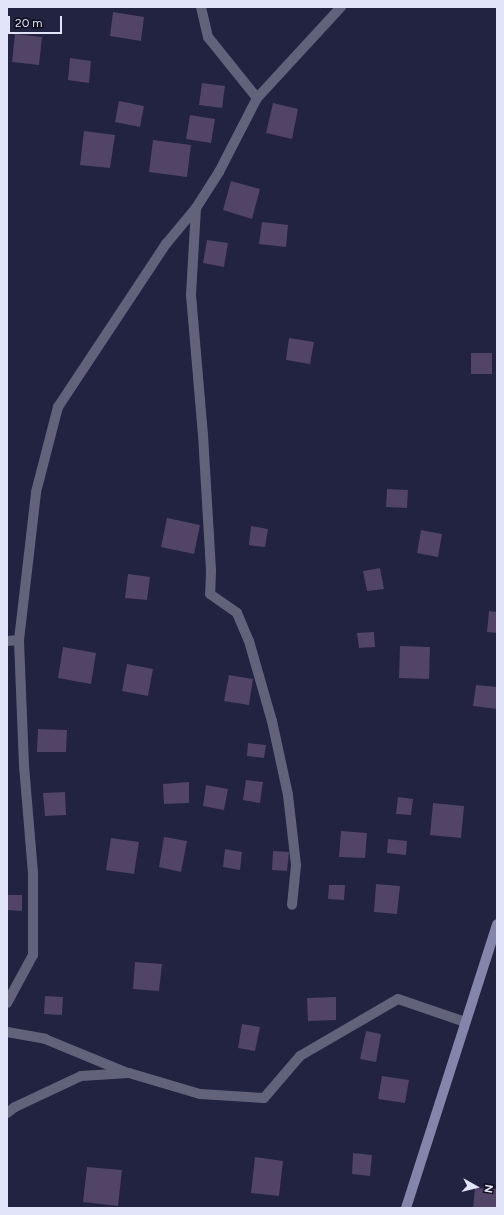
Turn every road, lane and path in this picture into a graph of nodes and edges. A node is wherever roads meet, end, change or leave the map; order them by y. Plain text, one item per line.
1 (201, 7) edge
2 (341, 7) edge
3 (257, 98) junction
4 (196, 208) junction
5 (7, 640) edge
6 (19, 640) junction
7 (292, 905) dead end
8 (497, 924) edge
9 (7, 1003) edge
10 (466, 1022) junction
11 (7, 1032) edge
12 (129, 1073) junction
13 (7, 1113) edge
14 (406, 1208) edge

1 - 3 street
2 - 3 street
3 - 4 street
4 - 6 street
4 - 7 street
5 - 6 street
6 - 9 street
8 - 10 street
10 - 12 street
10 - 14 street
11 - 12 street
12 - 13 street

